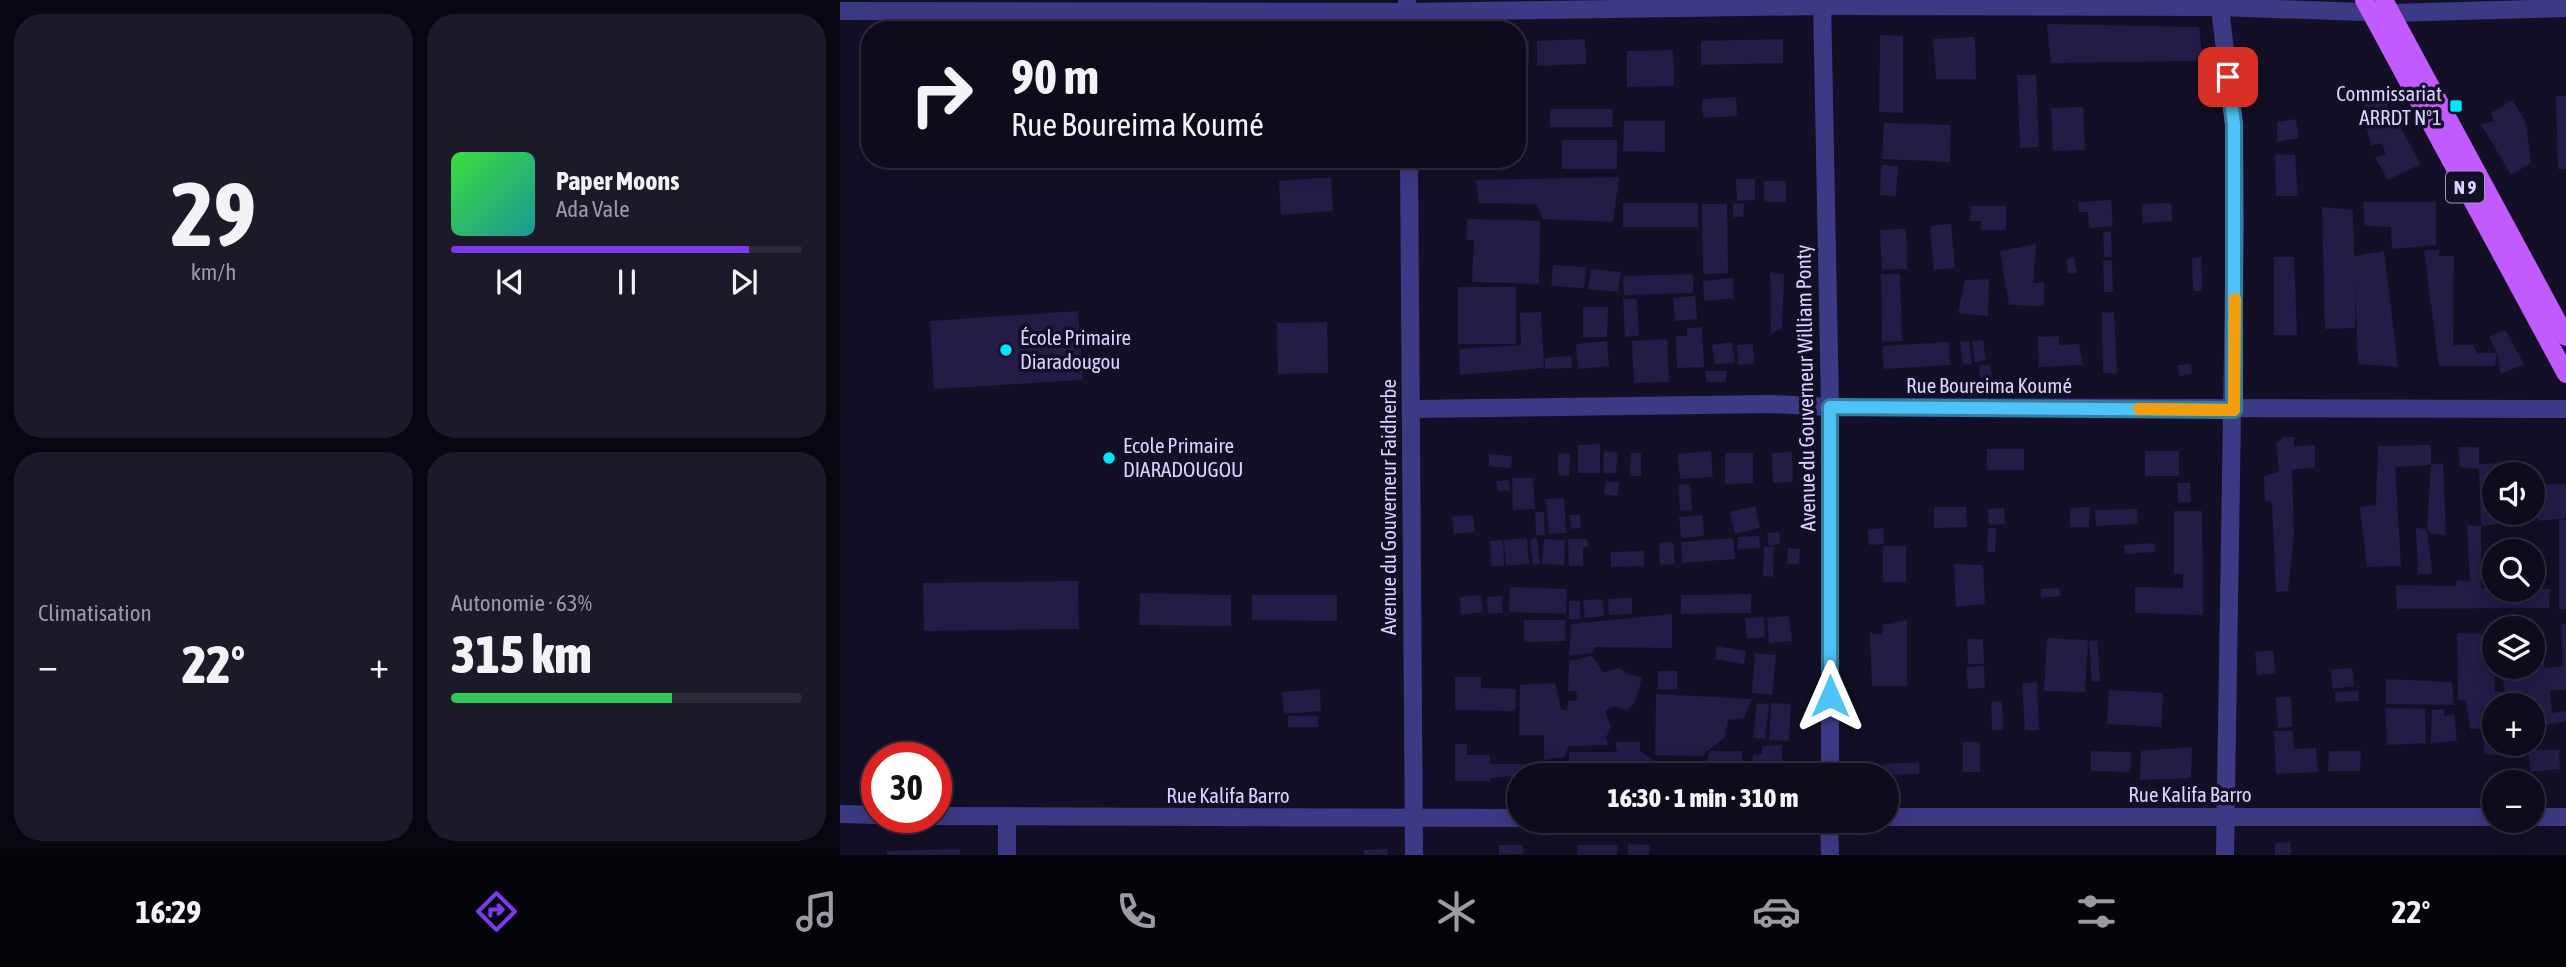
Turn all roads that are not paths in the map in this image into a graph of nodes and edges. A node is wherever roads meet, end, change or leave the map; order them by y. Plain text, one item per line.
1 (1822, 3) edge
2 (2219, 3) edge
3 (998, 6) edge
4 (2367, 6) edge
5 (2388, 7) edge
6 (2566, 8) edge
7 (840, 11) edge
8 (1407, 14) edge
9 (1409, 168) edge
10 (2566, 337) edge
11 (2566, 374) edge
12 (1830, 407) junction
13 (1411, 409) junction
14 (2566, 409) edge
15 (2234, 410) junction
16 (1830, 763) edge
17 (840, 814) edge
18 (861, 815) edge
19 (952, 816) edge
20 (1899, 817) edge
21 (2482, 817) edge
22 (2545, 817) edge
23 (2566, 817) edge
24 (1007, 818) junction
25 (1507, 818) edge
26 (2224, 818) junction
27 (1414, 819) junction
28 (1829, 833) edge
29 (1007, 855) edge
30 (1413, 855) edge
31 (1830, 855) edge
32 (2225, 855) edge

1 - 2 street
1 - 8 street
1 - 12 street, Avenue du Gouverneur William Ponty
2 - 4 street
2 - 15 street
3 - 7 street
3 - 8 street
4 - 5 street
4 - 11 main road, N 9
5 - 6 street
5 - 10 main road, N 9
9 - 13 street, Avenue du Gouverneur Faidherbe
12 - 13 street, Rue Boureima Koumé
12 - 15 street, Rue Boureima Koumé
12 - 16 street, Avenue du Gouverneur William Ponty
13 - 27 street, Avenue du Gouverneur Faidherbe
14 - 15 street, Rue Boureima Koumé
15 - 26 street
17 - 18 street
19 - 24 street, Rue Kalifa Barro
20 - 26 street, Rue Kalifa Barro
21 - 26 street, Rue Kalifa Barro
22 - 23 street
24 - 27 street, Rue Kalifa Barro
24 - 29 street
25 - 27 street, Rue Kalifa Barro
26 - 32 street
27 - 30 street, Avenue du Gouverneur Faidherbe
28 - 31 street

